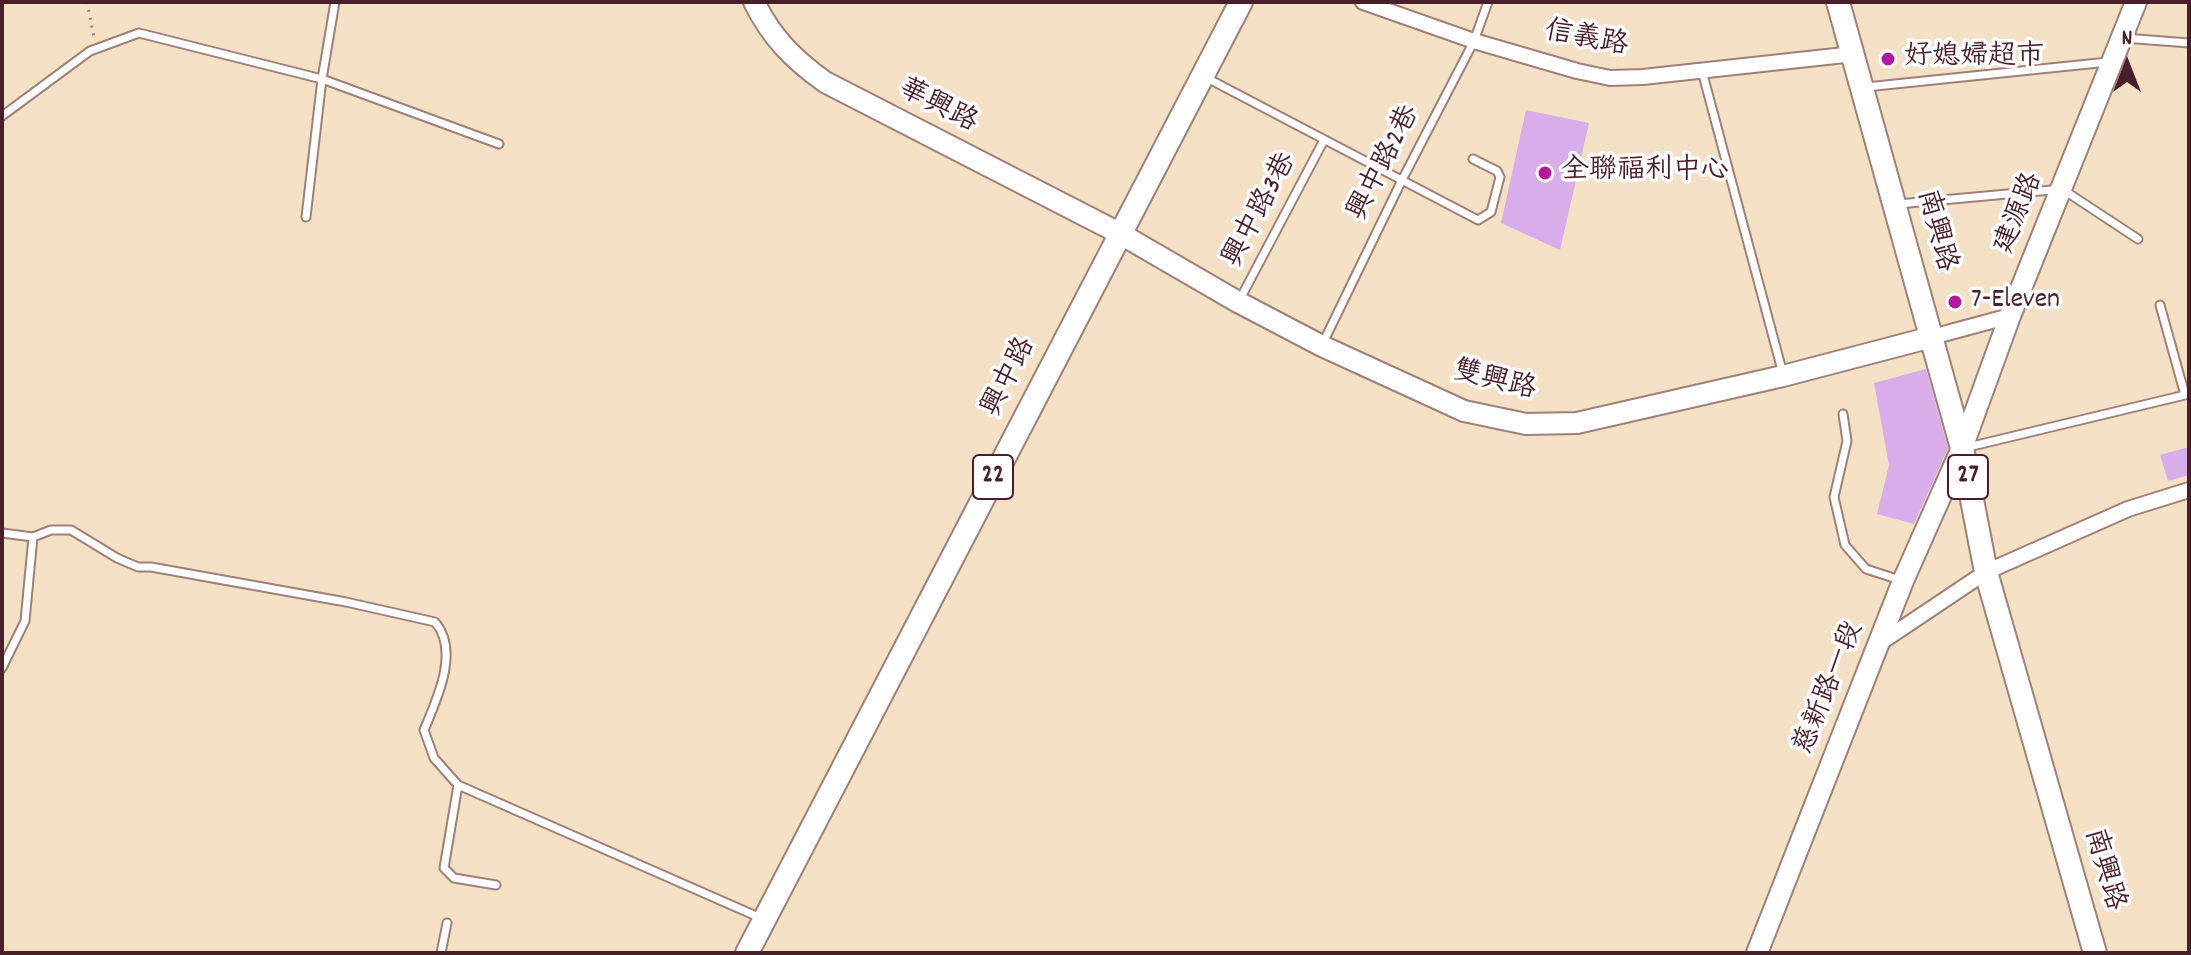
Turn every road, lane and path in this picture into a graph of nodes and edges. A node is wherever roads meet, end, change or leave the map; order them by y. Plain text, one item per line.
1 (87, 2) edge
2 (335, 2) edge
3 (754, 2) edge
4 (1241, 2) edge
5 (1363, 2) edge
6 (1488, 2) edge
7 (1838, 2) edge
8 (2136, 2) edge
9 (2121, 38) junction
10 (1474, 41) junction
11 (2189, 43) edge
12 (96, 49) junction
13 (1854, 54) junction
14 (2112, 62) junction
15 (1702, 71) junction
16 (1203, 76) junction
17 (322, 79) junction
18 (1864, 87) junction
19 (2, 116) edge
20 (1324, 140) junction
21 (499, 144) dead end
22 (1473, 159) dead end
23 (1402, 180) junction
24 (2062, 189) junction
25 (1896, 204) junction
26 (306, 217) dead end
27 (1119, 233) junction
28 (2138, 239) dead end
29 (1238, 302) junction
30 (2160, 305) dead end
31 (2010, 316) junction
32 (1932, 337) junction
33 (1322, 346) junction
34 (1783, 376) junction
35 (1843, 414) dead end
36 (1962, 448) junction
37 (2189, 490) edge
38 (2, 533) edge
39 (33, 537) junction
40 (1986, 572) junction
41 (1903, 581) junction
42 (1880, 643) junction
43 (2, 668) edge
44 (458, 785) junction
45 (496, 885) dead end
46 (765, 920) junction
47 (447, 923) dead end
48 (441, 953) edge
49 (747, 953) edge
50 (1757, 953) edge
51 (2095, 953) edge

1 - 12 path
2 - 17 lane
3 - 27 main road, 華興路
4 - 16 main road, 興中路 / 22
5 - 10 street, 信義路
6 - 10 lane, 興中路2巷
7 - 13 main road, 南興路 / 27
8 - 9 main road, 建源路
9 - 11 lane
9 - 14 main road, 建源路
10 - 15 street, 信義路
10 - 23 lane, 興中路2巷
12 - 17 lane
12 - 19 lane
13 - 15 street, 信義路
13 - 18 main road, 南興路 / 27
14 - 18 lane
14 - 24 main road, 建源路
15 - 34 lane
16 - 20 lane, 興中路3巷
16 - 27 main road, 興中路 / 22
17 - 21 lane
17 - 26 lane
18 - 25 main road, 南興路 / 27
20 - 23 lane, 興中路3巷
20 - 29 lane, 興中路3巷
22 - 23 lane, 興中路3巷
23 - 33 lane, 興中路2巷
24 - 25 lane
24 - 28 lane
24 - 31 main road, 建源路
25 - 32 main road, 南興路 / 27
27 - 29 main road, 雙興路
27 - 46 main road, 興中路 / 22
29 - 33 main road, 雙興路
30 - 36 lane
31 - 32 street
31 - 36 main road, 建源路
32 - 34 main road, 雙興路
32 - 36 main road, 南興路 / 27
33 - 34 main road, 雙興路
35 - 41 lane
36 - 40 main road, 南興路 / 27
36 - 41 main road, 慈新路一段
37 - 40 street
38 - 39 lane
39 - 43 lane
39 - 44 lane
40 - 42 street
40 - 51 main road, 南興路 / 27
41 - 42 main road, 慈新路一段
42 - 50 main road, 慈新路一段
44 - 45 lane
44 - 46 lane
46 - 49 main road, 興中路 / 22
47 - 48 lane

